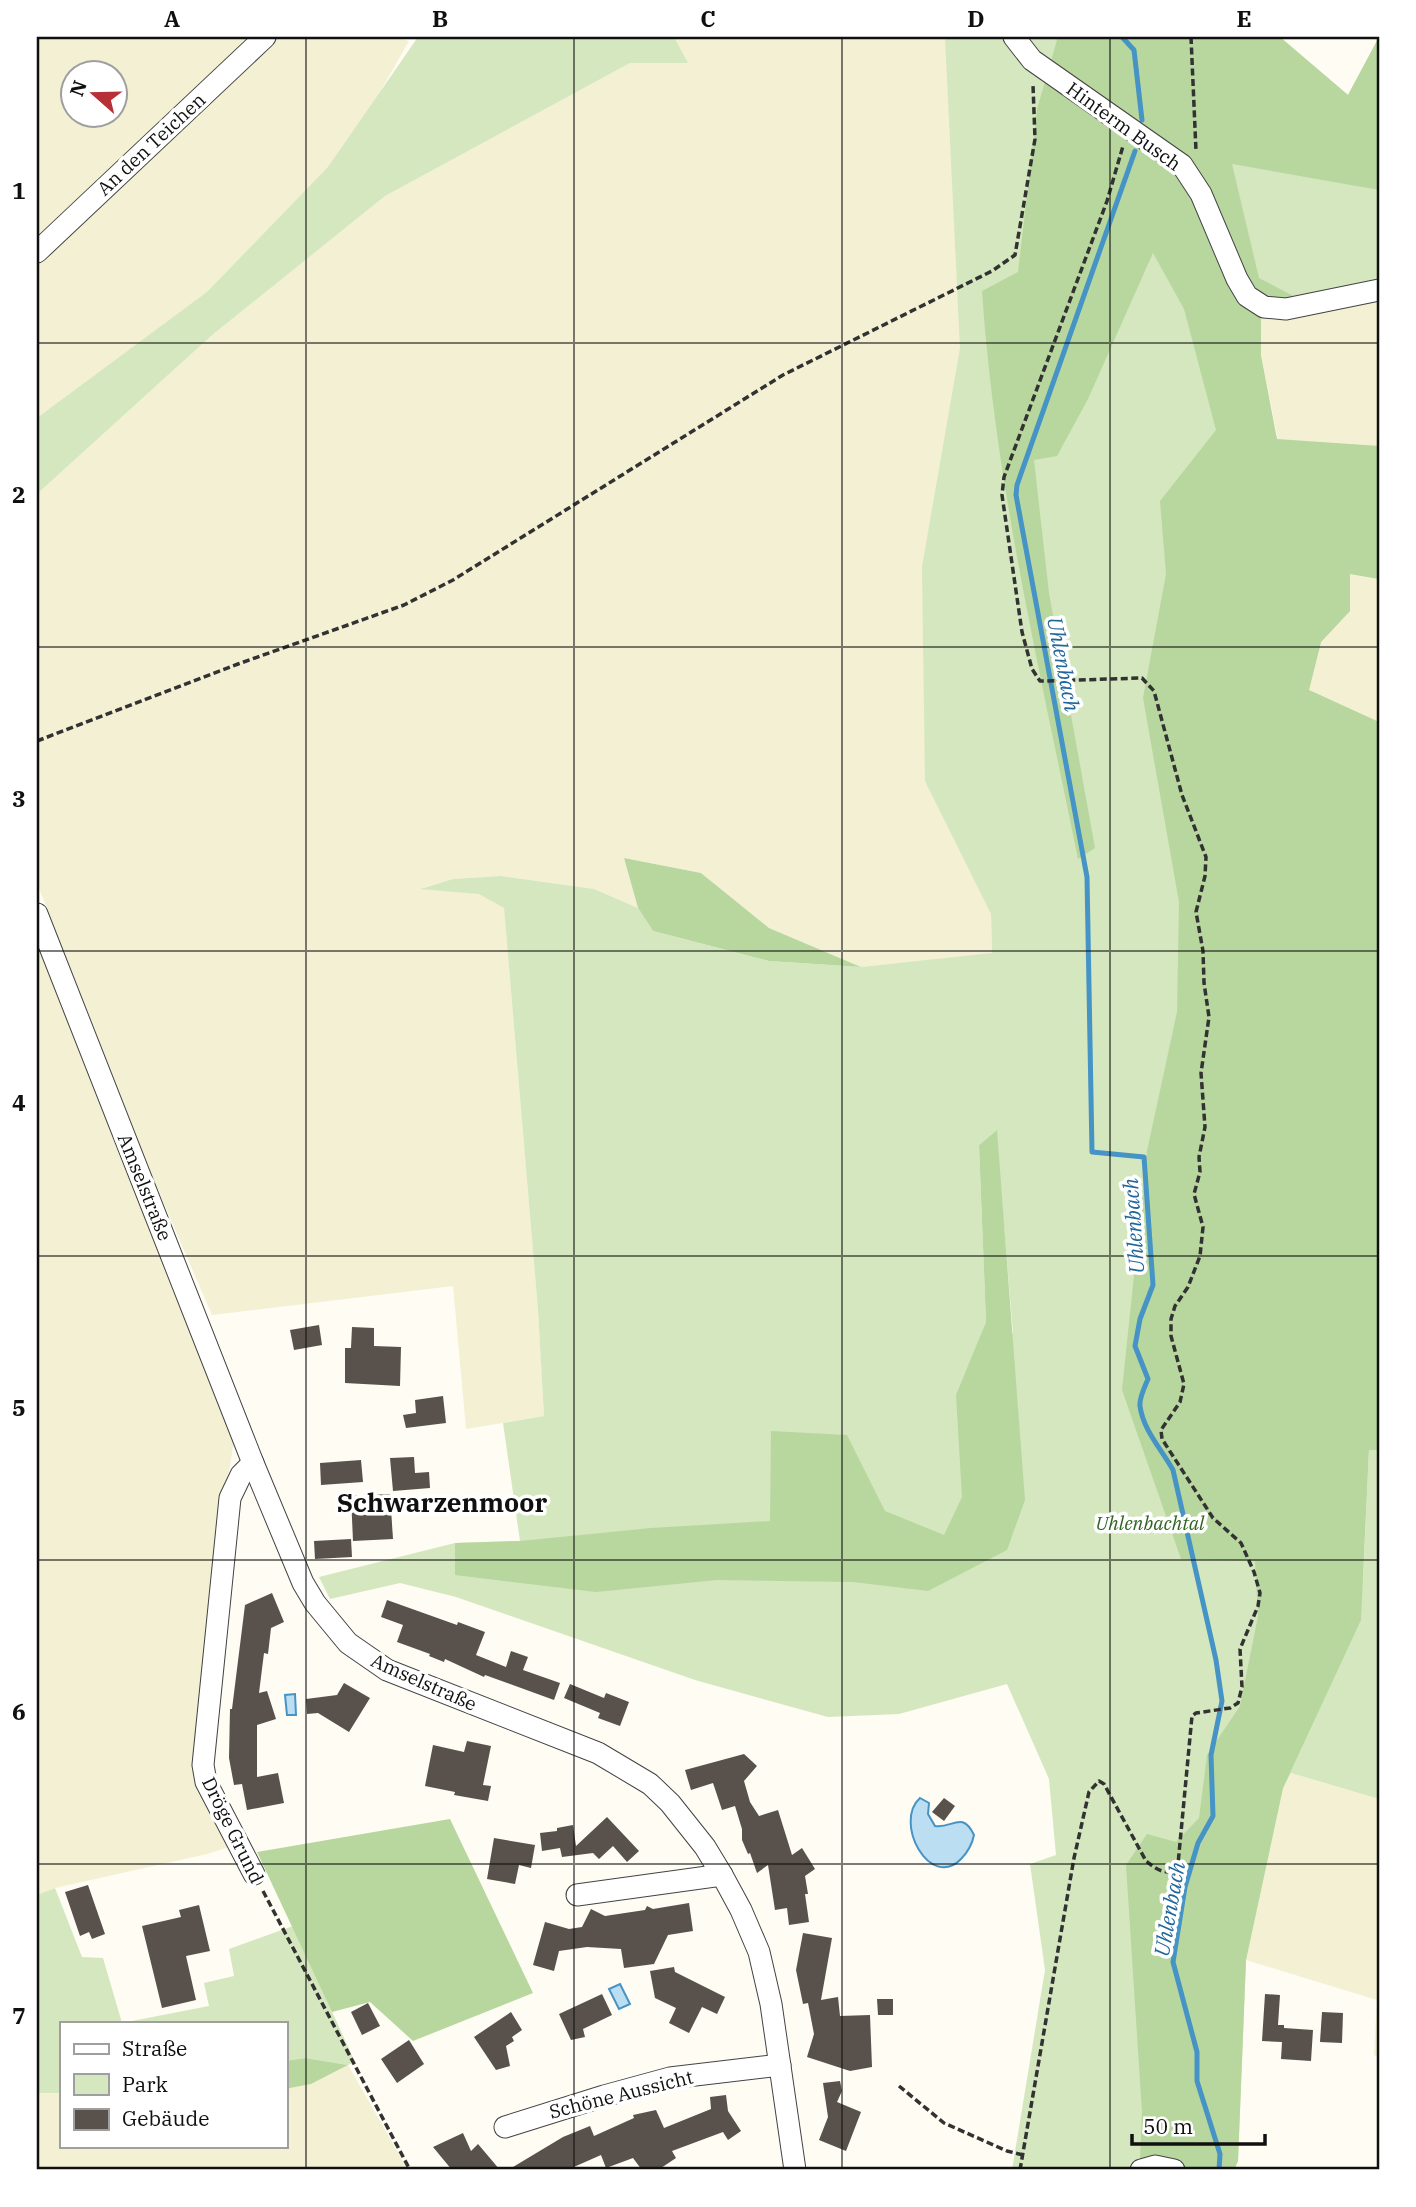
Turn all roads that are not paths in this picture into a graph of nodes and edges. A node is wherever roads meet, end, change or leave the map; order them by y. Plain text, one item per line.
1 (265, 37) edge
2 (1014, 37) edge
3 (37, 252) edge
4 (1379, 290) edge
5 (37, 914) edge
6 (254, 1463) junction
7 (254, 1874) road end
8 (722, 1875) junction
9 (577, 1895) dead end
10 (780, 2064) junction
11 (505, 2127) dead end
12 (794, 2170) edge
13 (1141, 2170) edge
14 (1174, 2170) edge

1 - 3 street, An den Teichen
2 - 4 street, Hinterm Busch
5 - 6 street, Amselstraße
6 - 7 street, Dröge Grund
6 - 8 street, Amselstraße
8 - 9 street
8 - 10 street, Amselstraße
10 - 11 street, Schöne Aussicht
10 - 12 street, Amselstraße
13 - 14 street

